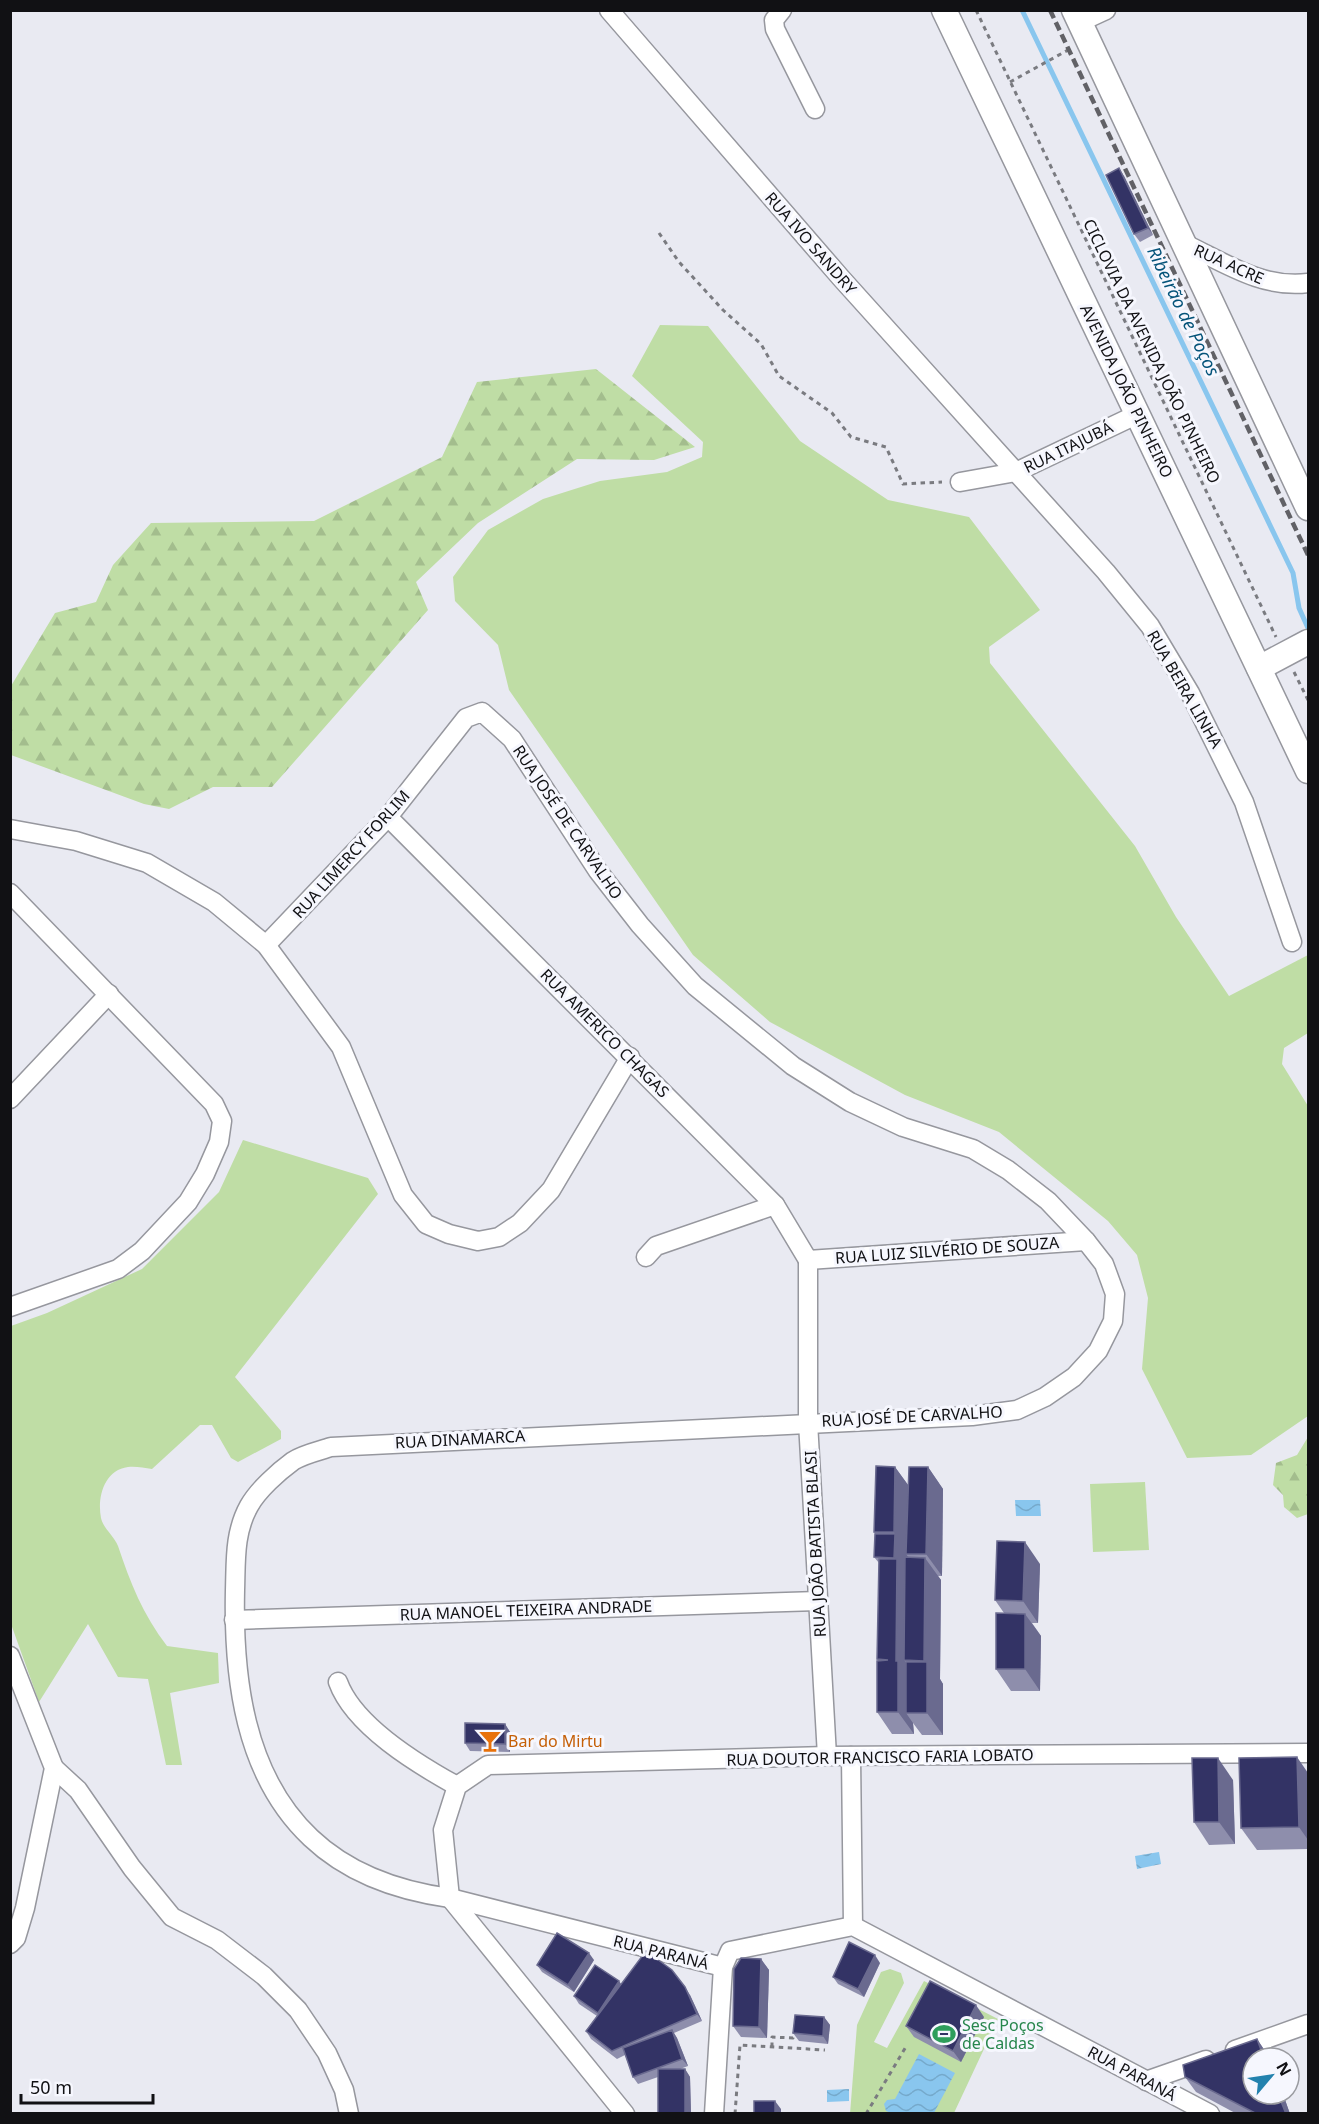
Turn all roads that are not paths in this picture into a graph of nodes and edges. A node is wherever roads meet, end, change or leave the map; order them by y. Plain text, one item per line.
1 (609, 10) edge
2 (944, 10) edge
3 (1106, 10) edge
4 (778, 15) edge
5 (1077, 16) edge
6 (815, 109) dead end
7 (1185, 244) junction
8 (1236, 269) junction
9 (1202, 279) junction
10 (1308, 283) edge
11 (1138, 414) junction
12 (1016, 472) junction
13 (960, 482) road end
14 (1308, 508) edge
15 (1308, 642) edge
16 (1259, 668) junction
17 (482, 712) joint
18 (1308, 771) edge
19 (388, 817) junction
20 (10, 829) edge
21 (10, 893) edge
22 (1292, 942) dead end
23 (266, 945) junction
24 (109, 994) junction
25 (630, 1058) junction
26 (10, 1099) edge
27 (775, 1205) junction
28 (1086, 1240) junction
29 (646, 1257) dead end
30 (808, 1260) junction
31 (10, 1307) edge
32 (808, 1422) junction
33 (818, 1601) junction
34 (234, 1620) junction
35 (10, 1656) edge
36 (338, 1682) dead end
37 (1308, 1753) edge
38 (828, 1756) junction
39 (851, 1756) junction
40 (54, 1768) junction
41 (457, 1786) junction
42 (450, 1898) junction
43 (854, 1926) junction
44 (10, 1944) edge
45 (723, 1967) junction
46 (1308, 2024) edge
47 (1146, 2081) junction
48 (349, 2114) edge
49 (625, 2114) edge
50 (714, 2114) edge
51 (1210, 2114) edge

1 - 12 street, RUA IVO SANDRY
2 - 11 main road, AVENIDA JOÃO PINHEIRO
3 - 5 street
4 - 6 street
5 - 7 main road
7 - 8 street, RUA ACRE
7 - 9 main road
8 - 9 street
8 - 10 street, RUA ACRE
9 - 14 main road
11 - 12 street, RUA ITAJUBÁ
11 - 16 main road, AVENIDA JOÃO PINHEIRO
12 - 13 street, RUA ITAJUBÁ
12 - 22 street, RUA BEIRA LINHA
15 - 16 main road
16 - 18 main road, AVENIDA JOÃO PINHEIRO
17 - 19 street, RUA LIMERCY FORLIM
17 - 28 street, RUA JOSÉ DE CARVALHO
19 - 23 street, RUA LIMERCY FORLIM
19 - 25 street, RUA AMERICO CHAGAS
20 - 23 street
21 - 24 street
23 - 25 street
24 - 26 street
24 - 31 street
25 - 27 street, RUA AMERICO CHAGAS
27 - 29 street
27 - 30 street, RUA AMERICO CHAGAS
28 - 30 street, RUA LUIZ SILVÉRIO DE SOUZA
28 - 32 street, RUA JOSÉ DE CARVALHO
30 - 32 street, RUA JOÃO BATISTA BLASI
32 - 33 street, RUA JOÃO BATISTA BLASI
32 - 34 street, RUA DINAMARCA
33 - 34 street, RUA MANOEL TEIXEIRA ANDRADE
33 - 38 street, RUA JOÃO BATISTA BLASI
34 - 42 street, RUA PARANÁ
35 - 40 street
36 - 41 street
37 - 39 street, RUA DOUTOR FRANCISCO FARIA LOBATO
38 - 39 street, RUA DOUTOR FRANCISCO FARIA LOBATO
38 - 41 street, RUA DOUTOR FRANCISCO FARIA LOBATO
39 - 43 street
40 - 44 street
40 - 48 street
41 - 42 street
42 - 45 street, RUA PARANÁ
42 - 49 street
43 - 45 street, RUA PARANÁ
43 - 47 street, RUA PARANÁ
45 - 50 street
46 - 47 street
47 - 51 street, RUA PARANÁ

